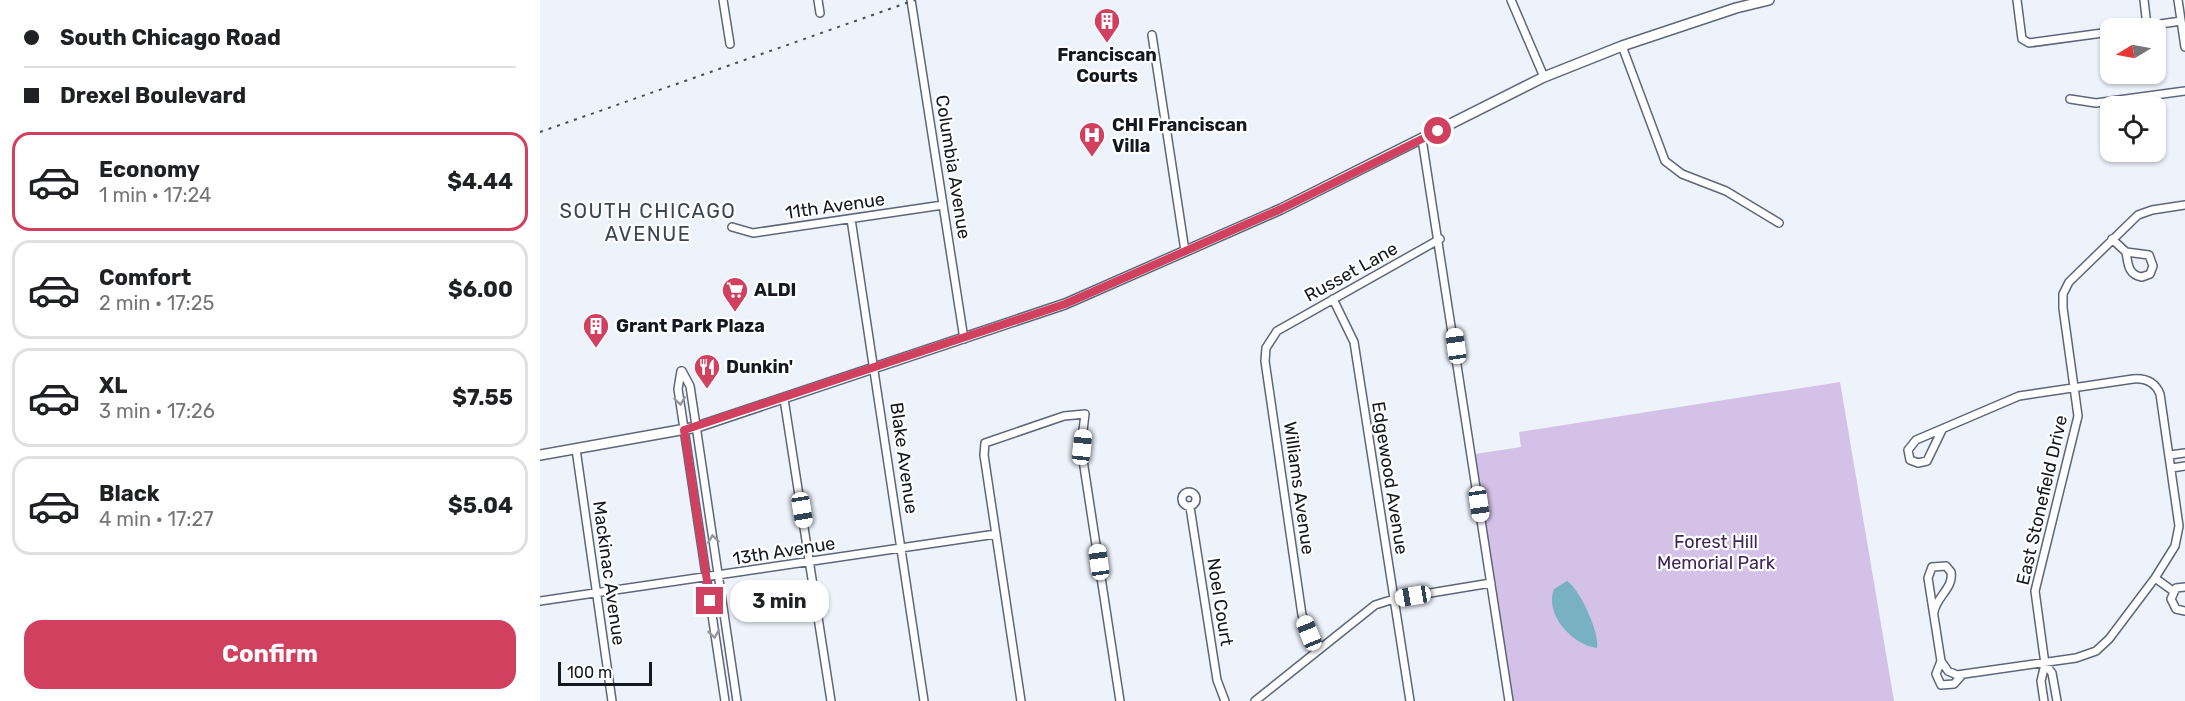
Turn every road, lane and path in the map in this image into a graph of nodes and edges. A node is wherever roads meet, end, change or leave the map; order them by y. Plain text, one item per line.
1 (723, 0) edge
2 (818, 0) edge
3 (910, 0) edge
4 (1511, 0) edge
5 (1769, 0) edge
6 (2017, 0) edge
7 (2144, 0) edge
8 (2178, 0) edge
9 (820, 13) dead end
10 (2146, 18) edge
11 (2181, 21) junction
12 (2166, 23) edge
13 (2100, 33) edge
14 (1152, 35) dead end
15 (730, 44) dead end
16 (1622, 46) junction
17 (2185, 47) edge
18 (1544, 77) junction
19 (2185, 91) edge
20 (2070, 99) dead end
21 (1422, 139) junction
22 (943, 205) junction
23 (2185, 205) edge
24 (851, 219) junction
25 (1779, 223) dead end
26 (732, 227) dead end
27 (1440, 239) junction
28 (2112, 239) junction
29 (1185, 251) junction
30 (2126, 252) junction
31 (1333, 298) junction
32 (1277, 331) joint
33 (964, 339) junction
34 (875, 368) junction
35 (2075, 387) junction
36 (784, 399) junction
37 (697, 427) junction
38 (684, 430) junction
39 (1942, 430) junction
40 (576, 449) junction
41 (2185, 453) edge
42 (540, 455) edge
43 (2170, 455) junction
44 (2185, 466) edge
45 (2172, 468) junction
46 (1190, 507) dead end
47 (996, 534) junction
48 (902, 548) junction
49 (810, 562) junction
50 (718, 577) junction
51 (706, 578) junction
52 (2155, 578) junction
53 (1491, 583) junction
54 (2185, 587) edge
55 (2173, 591) junction
56 (596, 592) junction
57 (1394, 598) junction
58 (540, 601) edge
59 (2185, 611) edge
60 (1934, 612) junction
61 (1319, 647) junction
62 (1941, 661) junction
63 (2045, 664) junction
64 (1962, 675) junction
65 (612, 701) edge
66 (724, 701) edge
67 (737, 701) edge
68 (831, 701) edge
69 (924, 701) edge
70 (1022, 701) edge
71 (1120, 701) edge
72 (1225, 701) edge
73 (1255, 701) edge
74 (1410, 701) edge
75 (1509, 701) edge
76 (2044, 701) edge
77 (2057, 701) edge

1 - 15 street
2 - 9 street
3 - 22 street, Columbia Avenue
4 - 18 street
5 - 16 main road
6 - 13 street
7 - 10 street
8 - 11 street
11 - 12 street
11 - 17 street
14 - 29 street
16 - 18 main road
16 - 25 street
18 - 21 main road
19 - 20 street
21 - 27 street
21 - 29 main road
22 - 24 street, 11th Avenue
22 - 33 street, Columbia Avenue
23 - 28 street
24 - 26 street, 11th Avenue
24 - 34 street, Blake Avenue
27 - 31 street, Russet Lane
27 - 53 street
28 - 30 street
28 - 35 street, East Stonefield Drive
29 - 33 main road
30 - 30 street
31 - 32 street, Russet Lane
31 - 57 street, Edgewood Avenue
32 - 61 street, Williams Avenue
33 - 34 main road
34 - 36 main road
34 - 48 street, Blake Avenue
35 - 39 street
35 - 43 street
35 - 63 street, East Stonefield Drive
36 - 37 main road
36 - 49 street
37 - 38 main road
37 -> 38 street
50 -> 37 street
38 - 40 main road
38 - 51 street
39 - 39 street
40 - 42 main road
40 - 56 street, Mackinac Avenue
41 - 43 street
43 - 45 street
44 - 45 street
45 - 52 street
46 - 72 street, Noel Court
47 - 48 street, 13th Avenue
47 - 70 street
47 - 71 street
48 - 49 street, 13th Avenue
48 - 69 street, Blake Avenue
49 - 50 street, 13th Avenue
49 - 68 street
50 - 51 street, 13th Avenue
50 - 67 street
51 - 56 street, 13th Avenue
51 -> 66 street
52 - 55 street
52 - 63 street
53 - 57 street
53 - 75 street
54 - 55 street
55 - 59 street
56 - 58 street, 13th Avenue
56 - 65 street, Mackinac Avenue
57 - 61 street
57 - 74 street, Edgewood Avenue
60 - 60 street
60 - 62 street
61 - 73 street
62 - 64 street
62 - 64 street
63 - 64 street
63 - 76 street, East Stonefield Drive
63 - 77 street, East Stonefield Drive

